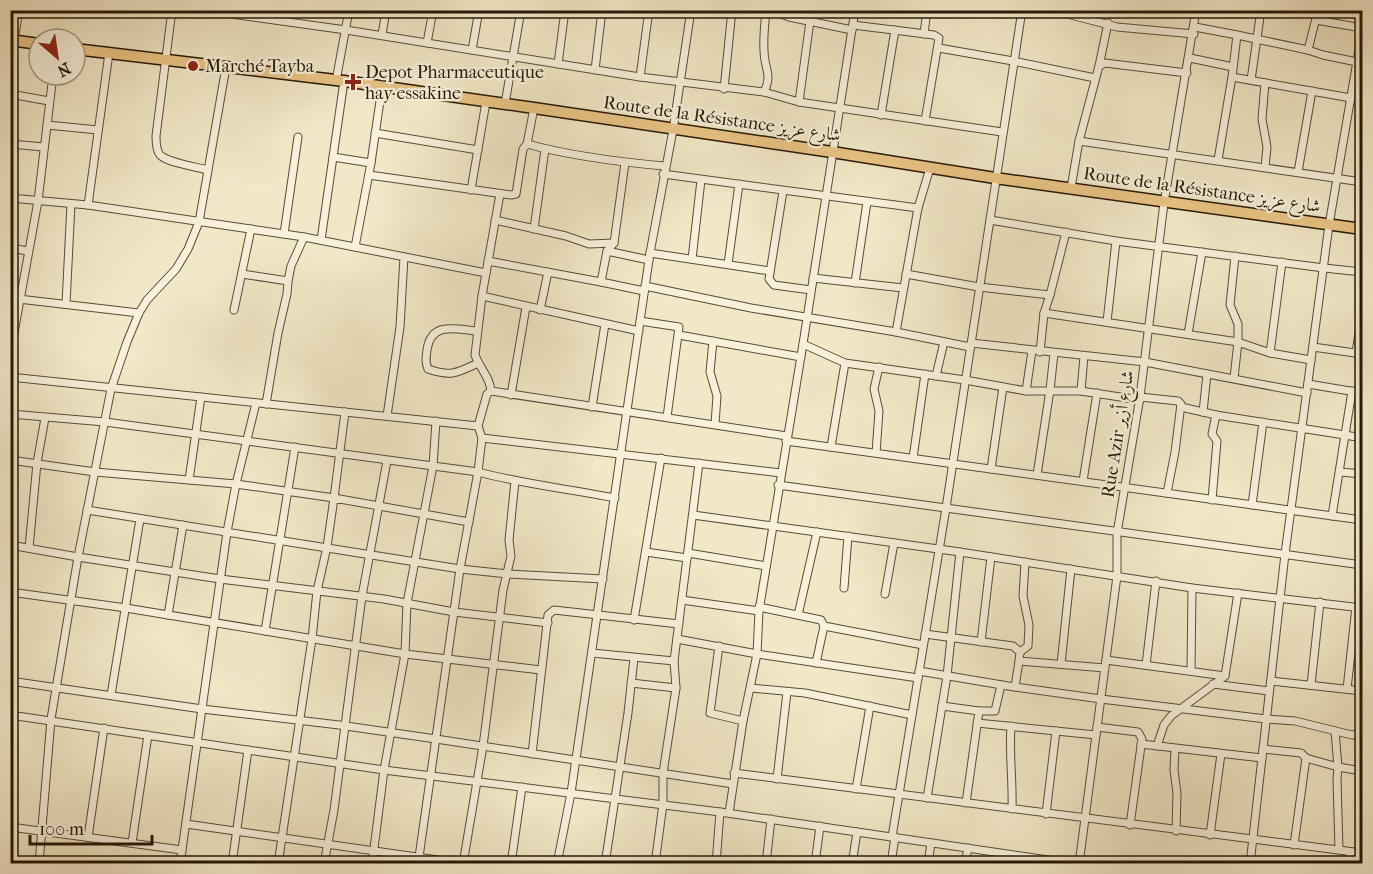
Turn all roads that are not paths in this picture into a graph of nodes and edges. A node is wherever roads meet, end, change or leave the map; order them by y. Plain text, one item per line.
1 (19, 10) edge
2 (172, 10) edge
3 (202, 10) edge
4 (349, 10) edge
5 (386, 10) edge
6 (433, 10) edge
7 (479, 10) edge
8 (521, 10) edge
9 (565, 10) edge
10 (602, 10) edge
11 (649, 10) edge
12 (691, 10) edge
13 (732, 10) edge
14 (766, 10) edge
15 (772, 10) edge
16 (855, 10) edge
17 (927, 10) edge
18 (1022, 10) edge
19 (1052, 10) edge
20 (1196, 10) edge
21 (1261, 10) edge
22 (1318, 10) edge
23 (252, 14) edge
24 (1316, 20) junction
25 (810, 21) junction
26 (1108, 23) junction
27 (852, 28) junction
28 (346, 30) junction
29 (895, 30) junction
30 (1194, 30) junction
31 (1362, 30) edge
32 (924, 34) junction
33 (382, 35) junction
34 (1237, 35) junction
35 (1257, 39) junction
36 (12, 40) edge
37 (27, 42) edge
38 (427, 43) junction
39 (939, 48) junction
40 (87, 50) edge
41 (472, 50) junction
42 (1308, 50) junction
43 (109, 53) junction
44 (513, 57) junction
45 (1190, 58) junction
46 (1359, 58) edge
47 (166, 60) junction
48 (1014, 61) junction
49 (10, 64) edge
50 (558, 64) junction
51 (1099, 66) junction
52 (226, 67) junction
53 (1233, 67) junction
54 (595, 70) junction
55 (1187, 73) junction
56 (640, 77) junction
57 (1232, 77) junction
58 (1095, 78) junction
59 (1251, 80) junction
60 (340, 81) junction
61 (680, 82) junction
62 (1265, 83) junction
63 (51, 87) edge
64 (382, 87) junction
65 (1353, 87) junction
66 (724, 89) junction
67 (1362, 90) edge
68 (1312, 91) junction
69 (764, 92) junction
70 (10, 94) edge
71 (1351, 98) junction
72 (49, 101) junction
73 (486, 102) junction
74 (799, 102) junction
75 (505, 104) junction
76 (534, 108) junction
77 (839, 109) junction
78 (881, 115) junction
79 (926, 121) junction
80 (47, 125) junction
81 (98, 130) junction
82 (673, 130) junction
83 (1002, 132) junction
84 (375, 133) junction
85 (298, 137) dead end
86 (1079, 141) junction
87 (10, 144) edge
88 (527, 144) junction
89 (44, 147) junction
90 (544, 149) junction
91 (478, 150) junction
92 (832, 152) junction
93 (1173, 154) junction
94 (333, 156) junction
95 (1218, 160) junction
96 (371, 163) junction
97 (625, 163) junction
98 (664, 166) junction
99 (1265, 167) junction
100 (930, 168) junction
101 (208, 170) junction
102 (1298, 172) junction
103 (663, 174) junction
104 (369, 175) junction
105 (995, 178) junction
106 (1338, 178) junction
107 (701, 180) junction
108 (1362, 182) edge
109 (740, 184) junction
110 (1071, 188) junction
111 (471, 189) junction
112 (783, 191) junction
113 (500, 194) junction
114 (826, 197) junction
115 (10, 198) edge
116 (38, 201) junction
117 (867, 201) junction
118 (1164, 203) junction
119 (71, 204) junction
120 (87, 205) junction
121 (918, 208) junction
122 (495, 220) junction
123 (990, 220) junction
124 (199, 222) junction
125 (1329, 225) junction
126 (251, 229) junction
127 (534, 229) junction
128 (1362, 229) edge
129 (1066, 232) junction
130 (284, 234) junction
131 (304, 237) junction
132 (321, 240) junction
133 (1116, 241) junction
134 (614, 243) junction
135 (1160, 246) junction
136 (355, 247) junction
137 (10, 248) edge
138 (28, 251) junction
139 (607, 251) junction
140 (1202, 252) junction
141 (649, 256) junction
142 (1235, 256) junction
143 (404, 257) junction
144 (692, 259) junction
145 (488, 261) junction
146 (1282, 262) junction
147 (728, 264) junction
148 (1324, 268) junction
149 (770, 271) junction
150 (548, 272) junction
151 (1362, 272) edge
152 (486, 273) junction
153 (242, 274) junction
154 (906, 274) junction
155 (813, 278) junction
156 (288, 281) junction
157 (601, 282) junction
158 (855, 283) junction
159 (979, 287) junction
160 (645, 288) junction
161 (903, 288) junction
162 (811, 290) junction
163 (1050, 295) junction
164 (482, 296) junction
165 (10, 298) edge
166 (19, 299) junction
167 (66, 304) junction
168 (526, 307) junction
169 (234, 310) dead end
170 (540, 310) junction
171 (1362, 312) edge
172 (139, 313) junction
173 (1044, 313) junction
174 (807, 318) junction
175 (640, 321) junction
176 (1107, 322) junction
177 (605, 324) junction
178 (1149, 328) junction
179 (477, 331) junction
180 (639, 331) junction
181 (896, 332) junction
182 (1188, 334) junction
183 (679, 335) junction
184 (713, 341) junction
185 (944, 342) junction
186 (1238, 342) junction
187 (803, 344) junction
188 (970, 345) junction
189 (1313, 347) junction
190 (1036, 352) junction
191 (1054, 353) junction
192 (1270, 353) junction
193 (1359, 353) edge
194 (10, 355) edge
195 (1084, 356) junction
196 (801, 357) junction
197 (1311, 360) junction
198 (1145, 362) junction
199 (478, 363) junction
200 (845, 363) junction
201 (879, 367) junction
202 (925, 374) junction
203 (1207, 374) junction
204 (936, 376) junction
205 (10, 377) edge
206 (1234, 378) junction
207 (965, 380) junction
208 (1308, 384) junction
209 (1003, 387) junction
210 (111, 389) junction
211 (1050, 390) junction
212 (490, 391) junction
213 (1026, 391) junction
214 (1081, 391) junction
215 (1352, 391) junction
216 (1096, 393) junction
217 (1307, 393) junction
218 (1362, 393) edge
219 (511, 395) junction
220 (201, 398) junction
221 (1140, 399) junction
222 (256, 403) junction
223 (266, 404) junction
224 (592, 407) junction
225 (1181, 407) junction
226 (628, 411) junction
227 (345, 412) junction
228 (1203, 412) junction
229 (10, 414) edge
230 (1216, 415) junction
231 (387, 416) junction
232 (667, 417) junction
233 (45, 418) junction
234 (436, 421) junction
235 (105, 422) junction
236 (1263, 422) junction
237 (715, 424) junction
238 (478, 426) junction
239 (1302, 428) junction
240 (195, 434) junction
241 (1345, 435) junction
242 (482, 438) junction
243 (787, 438) junction
244 (1362, 438) edge
245 (246, 440) junction
246 (295, 447) junction
247 (831, 447) junction
248 (622, 453) junction
249 (876, 453) junction
250 (339, 454) junction
251 (661, 458) junction
252 (914, 458) junction
253 (10, 460) edge
254 (387, 461) junction
255 (37, 463) junction
256 (699, 463) junction
257 (952, 464) junction
258 (433, 466) junction
259 (991, 469) junction
260 (95, 472) junction
261 (478, 472) junction
262 (1340, 472) junction
263 (780, 473) junction
264 (1362, 474) edge
265 (1037, 475) junction
266 (189, 480) junction
267 (514, 481) junction
268 (1083, 481) junction
269 (236, 484) junction
270 (778, 485) junction
271 (1124, 487) junction
272 (288, 491) junction
273 (1167, 493) junction
274 (334, 498) junction
275 (615, 498) junction
276 (1212, 500) junction
277 (1252, 505) junction
278 (378, 506) junction
279 (946, 508) junction
280 (87, 510) junction
281 (1291, 510) junction
282 (424, 514) junction
283 (693, 515) junction
284 (1332, 516) junction
285 (140, 519) junction
286 (1362, 520) edge
287 (469, 522) junction
288 (183, 525) junction
289 (772, 526) junction
290 (226, 532) junction
291 (817, 532) junction
292 (1117, 532) junction
293 (848, 536) junction
294 (279, 540) junction
295 (894, 543) junction
296 (10, 545) edge
297 (327, 547) junction
298 (29, 549) junction
299 (939, 549) junction
300 (646, 552) junction
301 (960, 552) junction
302 (371, 554) junction
303 (1286, 554) junction
304 (687, 555) junction
305 (78, 557) junction
306 (992, 557) junction
307 (414, 561) junction
308 (1026, 562) junction
309 (1362, 565) edge
310 (133, 566) junction
311 (766, 566) junction
312 (460, 568) junction
313 (1071, 568) junction
314 (175, 572) junction
315 (508, 574) junction
316 (1117, 576) junction
317 (220, 579) junction
318 (603, 579) junction
319 (1156, 581) junction
320 (272, 585) junction
321 (844, 588) dead end
322 (1192, 588) junction
323 (317, 591) junction
324 (13, 592) edge
325 (1238, 593) junction
326 (885, 594) dead end
327 (362, 596) junction
328 (71, 599) junction
329 (1280, 599) junction
330 (682, 600) junction
331 (1320, 602) junction
332 (407, 603) junction
333 (1359, 607) edge
334 (126, 608) junction
335 (759, 609) junction
336 (454, 612) junction
337 (168, 615) junction
338 (798, 615) junction
339 (597, 616) junction
340 (499, 618) junction
341 (634, 620) junction
342 (10, 622) edge
343 (214, 622) junction
344 (548, 623) junction
345 (679, 624) junction
346 (824, 626) junction
347 (265, 631) junction
348 (925, 634) junction
349 (949, 638) junction
350 (312, 639) junction
351 (677, 639) junction
352 (981, 642) junction
353 (923, 645) junction
354 (357, 646) junction
355 (719, 646) junction
356 (592, 653) junction
357 (405, 654) junction
358 (757, 654) junction
359 (1020, 656) junction
360 (447, 658) junction
361 (634, 658) junction
362 (1106, 660) junction
363 (674, 661) junction
364 (816, 663) junction
365 (494, 664) junction
366 (1061, 664) junction
367 (1146, 665) junction
368 (1105, 668) junction
369 (541, 670) junction
370 (1191, 671) junction
371 (918, 675) junction
372 (947, 676) junction
373 (1225, 676) junction
374 (10, 681) edge
375 (1271, 681) junction
376 (631, 682) junction
377 (1213, 684) junction
378 (1001, 685) junction
379 (1311, 685) junction
380 (56, 686) junction
381 (1015, 687) junction
382 (676, 688) junction
383 (751, 688) junction
384 (1347, 689) junction
385 (1362, 691) edge
386 (787, 692) junction
387 (1269, 692) junction
388 (111, 695) junction
389 (1101, 699) junction
390 (870, 706) junction
391 (942, 706) junction
392 (1179, 708) junction
393 (202, 709) junction
394 (979, 711) junction
395 (10, 715) edge
396 (912, 715) junction
397 (51, 719) junction
398 (1266, 719) junction
399 (299, 720) junction
400 (743, 721) junction
401 (977, 723) junction
402 (344, 726) junction
403 (1011, 726) junction
404 (104, 728) junction
405 (1056, 731) junction
406 (1097, 731) junction
407 (1335, 731) junction
408 (1362, 731) edge
409 (391, 732) junction
410 (148, 735) junction
411 (436, 739) junction
412 (197, 743) junction
413 (1141, 744) junction
414 (483, 746) junction
415 (1157, 746) junction
416 (1175, 748) junction
417 (1263, 749) junction
418 (248, 750) junction
419 (1221, 753) junction
420 (532, 754) junction
421 (295, 756) junction
422 (1262, 758) junction
423 (1306, 758) junction
424 (576, 759) junction
425 (339, 762) junction
426 (619, 766) junction
427 (1338, 767) junction
428 (384, 770) junction
429 (1362, 771) edge
430 (663, 773) junction
431 (735, 773) junction
432 (430, 775) junction
433 (777, 779) junction
434 (478, 781) junction
435 (733, 784) junction
436 (522, 787) junction
437 (856, 789) junction
438 (571, 793) junction
439 (898, 795) junction
440 (614, 798) junction
441 (927, 798) junction
442 (966, 803) junction
443 (663, 804) junction
444 (1012, 809) junction
445 (720, 812) junction
446 (729, 813) junction
447 (1046, 814) junction
448 (771, 819) junction
449 (1085, 819) junction
450 (186, 824) junction
451 (1130, 825) junction
452 (820, 826) junction
453 (10, 827) edge
454 (41, 831) junction
455 (237, 831) junction
456 (1176, 831) junction
457 (857, 832) junction
458 (1210, 835) junction
459 (88, 837) junction
460 (282, 837) junction
461 (893, 837) junction
462 (1252, 840) junction
463 (132, 843) junction
464 (326, 843) junction
465 (931, 843) junction
466 (1294, 845) junction
467 (968, 848) junction
468 (182, 850) junction
469 (1340, 850) junction
470 (374, 852) junction
471 (1350, 852) junction
472 (1362, 853) edge
473 (418, 860) edge
474 (464, 863) edge
475 (39, 864) edge
476 (180, 864) edge
477 (232, 864) edge
478 (279, 864) edge
479 (324, 864) edge
480 (372, 864) edge
481 (511, 864) edge
482 (557, 864) edge
483 (605, 864) edge
484 (655, 864) edge
485 (716, 864) edge
486 (766, 864) edge
487 (815, 864) edge
488 (852, 864) edge
489 (891, 864) edge
490 (928, 864) edge
491 (965, 864) edge
492 (1077, 864) edge
493 (1250, 864) edge
494 (1348, 864) edge

1 - 36 street
2 - 47 street
3 - 23 street
4 - 28 street
5 - 33 street
6 - 38 street
7 - 41 street
8 - 44 street
9 - 50 street
10 - 54 street
11 - 56 street
12 - 61 street
13 - 66 street
14 - 69 street
15 - 25 street
16 - 27 street
17 - 32 street
18 - 48 street
19 - 26 street
20 - 30 street, Rue Azir شارع أزير
21 - 35 street
22 - 24 street
23 - 28 street
24 - 31 street
24 - 42 street
25 - 27 street
25 - 74 street
26 - 30 street
26 - 51 street
27 - 29 street
27 - 77 street
28 - 33 street
28 - 60 street
29 - 32 street
29 - 78 street
30 - 34 street
30 - 45 street, Rue Azir شارع أزير
31 - 46 street
32 - 39 street
33 - 38 street
34 - 35 street
34 - 53 street
35 - 42 street
35 - 59 street
36 - 37 main road
36 - 49 street
38 - 41 street
39 - 48 street
39 - 79 street
40 - 43 main road, Route de la Résistance شارع عزيز
41 - 44 street
42 - 46 street
43 - 47 main road, Route de la Résistance شارع عزيز
43 - 81 street
44 - 50 street
44 - 75 street
45 - 53 street
45 - 55 street, Rue Azir شارع أزير
46 - 65 street
47 - 52 main road, Route de la Résistance شارع عزيز
47 - 101 street
48 - 58 street
48 - 83 street
50 - 54 street
51 - 55 street
51 - 58 street
52 - 60 main road, Route de la Résistance شارع عزيز
52 - 101 street
53 - 57 street
54 - 56 street
55 - 93 street, Rue Azir شارع أزير
56 - 61 street
57 - 59 street
57 - 95 street
58 - 86 street
59 - 62 street
60 - 64 main road, Route de la Résistance شارع عزيز
60 - 94 street
61 - 66 street
61 - 82 street
62 - 68 street
62 - 99 street
63 - 72 street
64 - 73 main road, Route de la Résistance شارع عزيز
64 - 84 street
65 - 67 street
65 - 71 street
66 - 69 street
68 - 71 street
68 - 102 street
69 - 74 street
70 - 72 street
71 - 106 street
72 - 80 street
73 - 75 main road, Route de la Résistance شارع عزيز
73 - 91 street
74 - 77 street
75 - 76 main road, Route de la Résistance شارع عزيز
76 - 82 main road, Route de la Résistance شارع عزيز
76 - 88 street
77 - 78 street
77 - 92 street
78 - 79 street
79 - 83 street
80 - 81 street
80 - 89 street
81 - 120 street
82 - 92 main road, Route de la Résistance شارع عزيز
82 - 98 street
83 - 105 street
84 - 91 street
84 - 96 street
85 - 130 street
86 - 93 street
86 - 110 street
87 - 89 street
88 - 90 street
88 - 113 street
89 - 116 street
90 - 97 street
90 - 127 street
91 - 111 street
92 - 100 main road, Route de la Résistance شارع عزيز
92 - 114 street
93 - 95 street
93 - 118 street, Rue Azir شارع أزير
94 - 96 street
94 - 132 street
95 - 99 street
96 - 104 street
97 - 98 street
97 - 134 street
98 - 103 street
99 - 102 street
100 - 105 main road, Route de la Résistance شارع عزيز
100 - 121 street
101 - 124 street
102 - 106 street
103 - 107 street
103 - 141 street
104 - 111 street
104 - 136 street
105 - 110 main road, Route de la Résistance شارع عزيز
105 - 123 street
106 - 108 street
106 - 125 street
107 - 109 street
107 - 144 street
109 - 112 street
109 - 147 street
110 - 118 main road, Route de la Résistance شارع عزيز
111 - 113 street
112 - 114 street
112 - 149 street
113 - 122 street
114 - 117 street
114 - 155 street
115 - 116 street
116 - 119 street
116 - 138 street
117 - 121 street
117 - 158 street
118 - 125 main road, Route de la Résistance شارع عزيز
118 - 135 street, Rue Azir شارع أزير
119 - 120 street
119 - 167 street
120 - 124 street
121 - 154 street
122 - 127 street
122 - 145 street
123 - 129 street
123 - 159 street
124 - 126 street
124 - 172 street
125 - 128 main road, Route de la Résistance شارع عزيز
125 - 148 street
126 - 130 street
126 - 153 street
127 - 134 street
129 - 133 street
129 - 163 street
130 - 131 street
131 - 132 street
131 - 156 street
132 - 136 street
133 - 135 street
133 - 176 street
134 - 139 street
135 - 140 street
135 - 178 street, Rue Azir شارع أزير
136 - 143 street
137 - 138 street
138 - 166 street
139 - 141 street
139 - 157 street
140 - 142 street
140 - 182 street
141 - 144 street
141 - 160 street
142 - 146 street
142 - 186 street
143 - 152 street
143 - 231 street
144 - 147 street
145 - 150 street
145 - 152 street
146 - 148 street
146 - 192 street
147 - 149 street
148 - 151 street
148 - 189 street
149 - 162 street
150 - 157 street
150 - 170 street
152 - 164 street
153 - 156 street
153 - 169 street
154 - 159 street
154 - 161 street
155 - 158 street
155 - 162 street
156 - 223 street
157 - 160 street
158 - 161 street
159 - 163 street
159 - 188 street
160 - 174 street
160 - 175 street
161 - 181 street
162 - 174 street
163 - 173 street
164 - 168 street
164 - 179 street
165 - 166 street
166 - 167 street
166 - 194 street
167 - 172 street
168 - 170 street
168 - 219 street
170 - 177 street
171 - 193 street
172 - 210 street
173 - 176 street
173 - 190 street
174 - 181 street
174 - 187 street
175 - 180 street
175 - 183 street
176 - 178 street
177 - 180 street
177 - 224 street
178 - 182 street
178 - 198 street, Rue Azir شارع أزير
179 - 199 street
179 - 199 street
180 - 226 street
181 - 185 street
182 - 186 street
183 - 184 street
183 - 232 street
184 - 196 street
184 - 237 street
185 - 188 street
185 - 204 street
186 - 192 street
186 - 206 street
187 - 196 street
187 - 200 street
188 - 190 street
188 - 207 street
189 - 193 street
189 - 197 street
190 - 191 street
190 - 213 street
191 - 195 street
191 - 211 street
192 - 197 street
195 - 198 street
195 - 214 street
196 - 243 street
197 - 208 street
198 - 203 street
198 - 221 street, Rue Azir شارع أزير
199 - 212 street
200 - 201 street
200 - 247 street
201 - 202 street
201 - 249 street
202 - 204 street
202 - 252 street
203 - 206 street
203 - 228 street
204 - 207 street
205 - 210 street
206 - 217 street
207 - 209 street
207 - 257 street
208 - 215 street
208 - 217 street
209 - 213 street
209 - 259 street
210 - 220 street
210 - 235 street
211 - 213 street
211 - 214 street
211 - 265 street
212 - 219 street
212 - 238 street
214 - 216 street
215 - 218 street
215 - 241 street
216 - 221 street
216 - 268 street
217 - 239 street
219 - 224 street
220 - 222 street
220 - 240 street
221 - 225 street
221 - 271 street, Rue Azir شارع أزير
222 - 223 street
222 - 245 street
223 - 227 street
224 - 226 street
225 - 228 street
225 - 273 street
226 - 232 street
226 - 248 street
227 - 231 street
227 - 250 street
228 - 230 street
229 - 233 street
230 - 236 street
230 - 276 street
231 - 234 street
232 - 237 street
233 - 235 street
233 - 255 street
234 - 238 street
234 - 258 street
235 - 240 street
235 - 260 street
236 - 239 street
236 - 277 street
237 - 243 street
238 - 242 street
239 - 241 street
239 - 281 street
240 - 245 street
240 - 266 street
241 - 244 street
241 - 262 street
242 - 248 street
242 - 261 street
243 - 247 street
243 - 263 street
245 - 246 street
245 - 269 street
246 - 250 street
246 - 272 street
247 - 249 street
248 - 251 street
248 - 275 street
249 - 252 street
250 - 254 street
250 - 274 street
251 - 256 street
251 - 300 street
252 - 257 street
253 - 255 street
254 - 258 street
254 - 278 street
255 - 260 street
255 - 298 street
256 - 263 street
256 - 283 street
257 - 259 street
257 - 279 street
258 - 261 street
258 - 282 street
259 - 265 street
260 - 266 street
260 - 280 street
261 - 267 street
261 - 287 street
262 - 264 street
262 - 284 street
263 - 270 street
265 - 268 street
266 - 269 street
267 - 275 street
267 - 315 street
268 - 271 street
269 - 272 street
269 - 290 street
270 - 279 street
270 - 289 street
271 - 273 street
271 - 292 street, Rue Azir شارع أزير
272 - 274 street
272 - 294 street
273 - 276 street
274 - 278 street
274 - 297 street
275 - 318 street
276 - 277 street
277 - 281 street
278 - 282 street
278 - 302 street
279 - 292 street
279 - 299 street
280 - 285 street
280 - 305 street
281 - 284 street
281 - 303 street
282 - 287 street
282 - 307 street
283 - 289 street
283 - 304 street
284 - 286 street
285 - 288 street
285 - 310 street
287 - 312 street
288 - 290 street
288 - 314 street
289 - 291 street
289 - 311 street
290 - 294 street
290 - 317 street
291 - 293 street
291 - 338 street
292 - 303 street
292 - 316 street, Rue Azir شارع أزير
293 - 295 street
293 - 321 street
294 - 297 street
294 - 320 street
295 - 299 street
295 - 326 street
296 - 298 street
297 - 302 street
297 - 323 street
298 - 305 street
299 - 301 street
299 - 348 street
300 - 304 street
300 - 341 street
301 - 306 street
301 - 349 street
302 - 307 street
302 - 327 street
303 - 309 street
303 - 329 street
304 - 311 street
304 - 330 street
305 - 310 street
305 - 328 street
306 - 308 street
306 - 352 street
307 - 312 street
307 - 332 street
308 - 313 street
308 - 359 street
310 - 314 street
310 - 334 street
311 - 335 street
312 - 315 street
312 - 336 street
313 - 316 street
313 - 366 street
314 - 317 street
314 - 337 street
315 - 318 street
315 - 340 street
316 - 319 street
316 - 362 street, Rue Azir شارع أزير
317 - 320 street
317 - 343 street
318 - 339 street
319 - 322 street
319 - 367 street
320 - 323 street
320 - 347 street
322 - 325 street
322 - 370 street
323 - 327 street
323 - 350 street
324 - 328 street
324 - 342 street
325 - 329 street
325 - 373 street
327 - 332 street
327 - 354 street
328 - 334 street
328 - 380 street
329 - 331 street
329 - 375 street
330 - 335 street
330 - 345 street
331 - 333 street
331 - 379 street
332 - 336 street
332 - 357 street
333 - 384 street
334 - 337 street
334 - 388 street
335 - 338 street
335 - 358 street
336 - 340 street
336 - 360 street
337 - 343 street
338 - 346 street
339 - 341 street
339 - 344 street
339 - 356 street
340 - 344 street
340 - 365 street
341 - 345 street
343 - 347 street
343 - 393 street
344 - 369 street
345 - 351 street
346 - 353 street
346 - 364 street
347 - 350 street
348 - 349 street
348 - 353 street
349 - 352 street
349 - 372 street
350 - 354 street
350 - 399 street
351 - 355 street
351 - 363 street
352 - 359 street
353 - 371 street
354 - 357 street
354 - 402 street
355 - 358 street
355 - 400 street
356 - 361 street
356 - 424 street
357 - 360 street
357 - 409 street
358 - 364 street
358 - 383 street
359 - 366 street
359 - 381 street
360 - 365 street
360 - 411 street
361 - 363 street
361 - 376 street
362 - 367 street
362 - 368 street, Rue Azir شارع أزير
363 - 382 street
364 - 371 street
365 - 369 street
365 - 414 street
366 - 368 street
367 - 370 street
368 - 389 street, Rue Azir شارع أزير
369 - 420 street
370 - 373 street
371 - 372 street
371 - 396 street
372 - 378 street
372 - 391 street
373 - 377 street
374 - 380 street
375 - 379 street
375 - 387 street
376 - 382 street
376 - 426 street
377 - 387 street
377 - 392 street
378 - 381 street
378 - 394 street
379 - 384 street
380 - 388 street
380 - 397 street
381 - 389 street
382 - 430 street
383 - 386 street
383 - 400 street
384 - 385 street
386 - 390 street
386 - 433 street
387 - 398 street
388 - 393 street
389 - 392 street
389 - 406 street, Rue Azir شارع أزير
390 - 396 street
390 - 437 street
391 - 394 street
391 - 441 street
392 - 398 street
392 - 415 street
393 - 399 street
393 - 412 street
394 - 401 street
395 - 397 street
396 - 439 street
397 - 404 street
397 - 454 street
398 - 407 street
398 - 417 street
399 - 402 street
399 - 421 street
400 - 431 street
401 - 403 street
401 - 442 street
402 - 409 street
402 - 425 street
403 - 405 street
403 - 444 street
404 - 410 street
404 - 459 street
405 - 406 street
405 - 447 street
406 - 413 street
406 - 449 street, Rue Azir شارع أزير
407 - 408 street
407 - 427 street
409 - 411 street
409 - 428 street
410 - 412 street
410 - 463 street
411 - 414 street
411 - 432 street
412 - 418 street
412 - 450 street
413 - 415 street
413 - 451 street
414 - 420 street
414 - 434 street
415 - 416 street
416 - 419 street
416 - 456 street
417 - 422 street
417 - 423 street
418 - 421 street
418 - 455 street
419 - 422 street
419 - 458 street
420 - 424 street
421 - 425 street
421 - 460 street
422 - 462 street
423 - 427 street
423 - 466 street
424 - 426 street
424 - 438 street
425 - 428 street
425 - 464 street
426 - 430 street
426 - 440 street
427 - 429 street
427 - 469 street
428 - 432 street
428 - 470 street
430 - 435 street
430 - 443 street
431 - 433 street
431 - 435 street
432 - 434 street
432 - 473 street
433 - 437 street
434 - 436 street
434 - 474 street
435 - 446 street
436 - 438 street
436 - 481 street
437 - 439 street
438 - 440 street
438 - 482 street
439 - 441 street
439 - 461 street
440 - 443 street
440 - 483 street
441 - 442 street
442 - 444 street
443 - 445 street
443 - 484 street
444 - 447 street
445 - 446 street
445 - 485 street
446 - 448 street
447 - 449 street
448 - 452 street
448 - 486 street
449 - 451 street
449 - 492 street, Rue Azir شارع أزير
450 - 455 street
450 - 468 street
451 - 456 street
452 - 457 street
452 - 487 street
453 - 454 street
454 - 459 street
454 - 475 street
455 - 460 street
455 - 477 street
456 - 458 street
457 - 461 street
457 - 488 street
458 - 462 street
459 - 463 street
460 - 464 street
460 - 478 street
461 - 465 street
461 - 489 street
462 - 466 street
462 - 493 street
463 - 468 street
464 - 470 street
464 - 479 street
465 - 467 street
465 - 490 street
466 - 469 street
467 - 491 street
467 - 492 street
468 - 476 street
469 - 471 street
470 - 473 street
470 - 480 street
471 - 472 street
471 - 494 street
473 - 474 street

